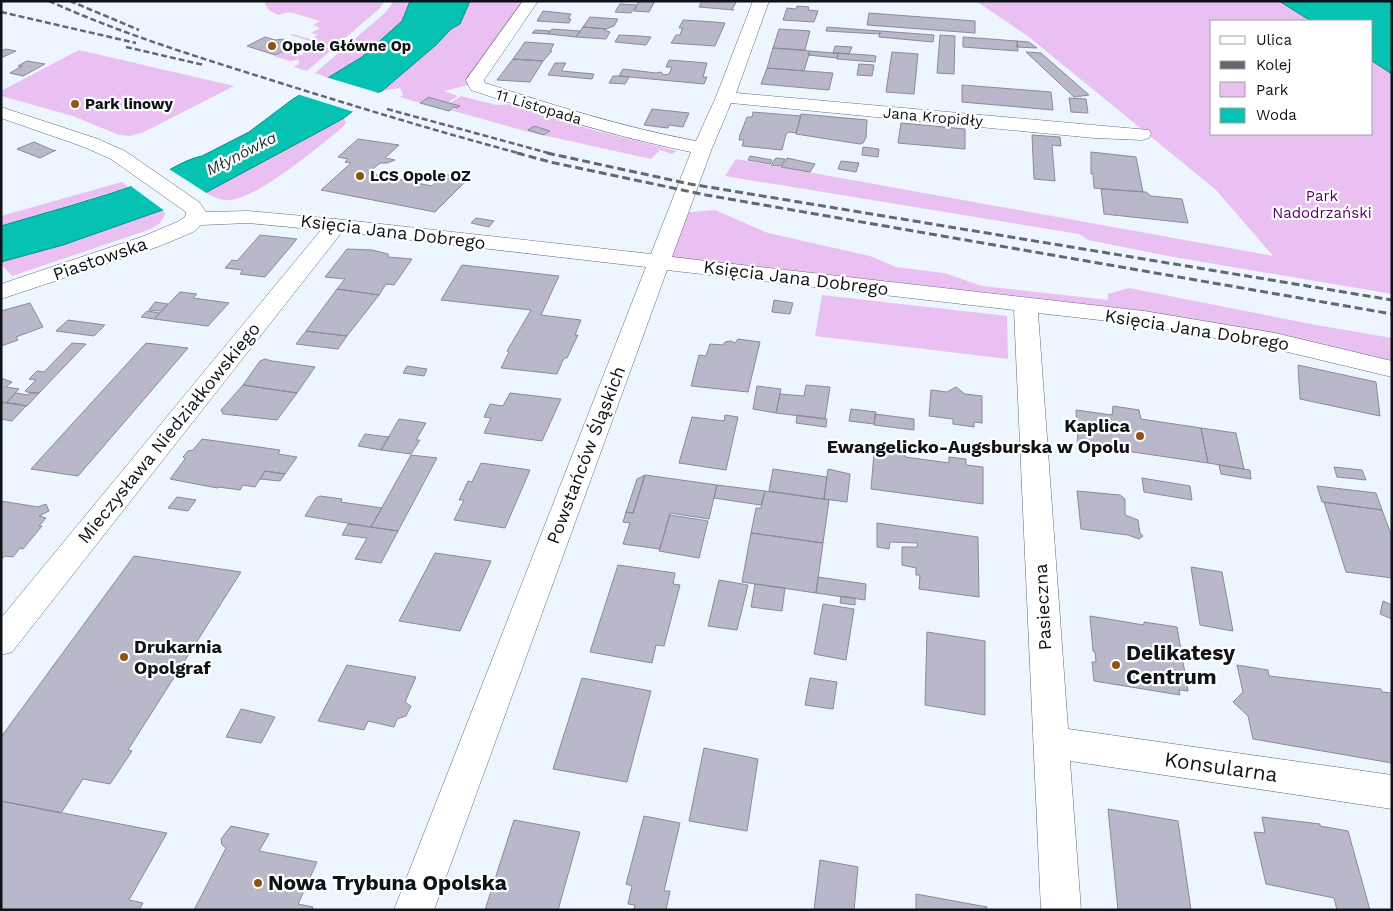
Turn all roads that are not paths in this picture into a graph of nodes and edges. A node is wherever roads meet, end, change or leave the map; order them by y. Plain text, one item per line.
1 (531, 1) edge
2 (761, 1) edge
3 (725, 97) junction
4 (1, 112) edge
5 (1142, 134) dead end
6 (702, 148) junction
7 (194, 212) junction
8 (336, 225) junction
9 (658, 263) junction
10 (1, 292) edge
11 (1026, 305) junction
12 (1392, 370) edge
13 (1, 642) edge
14 (1051, 742) junction
15 (1392, 792) edge
16 (414, 910) edge
17 (1061, 910) edge

1 - 6 street, 11 Listopada
2 - 3 street, Powstańców Śląskich
3 - 5 street, Jana Kropidły
3 - 6 street, Powstańców Śląskich
4 - 7 street
6 - 9 street, Powstańców Śląskich
7 - 8 street, Księcia Jana Dobrego
7 - 10 street, Piastowska
8 - 9 street, Księcia Jana Dobrego
8 - 13 street, Mieczysława Niedziałkowskiego
9 - 11 street, Księcia Jana Dobrego
9 - 16 street, Powstańców Śląskich
11 - 12 street, Księcia Jana Dobrego
11 - 14 street, Pasieczna
14 - 15 street, Konsularna
14 - 17 street, Pasieczna

